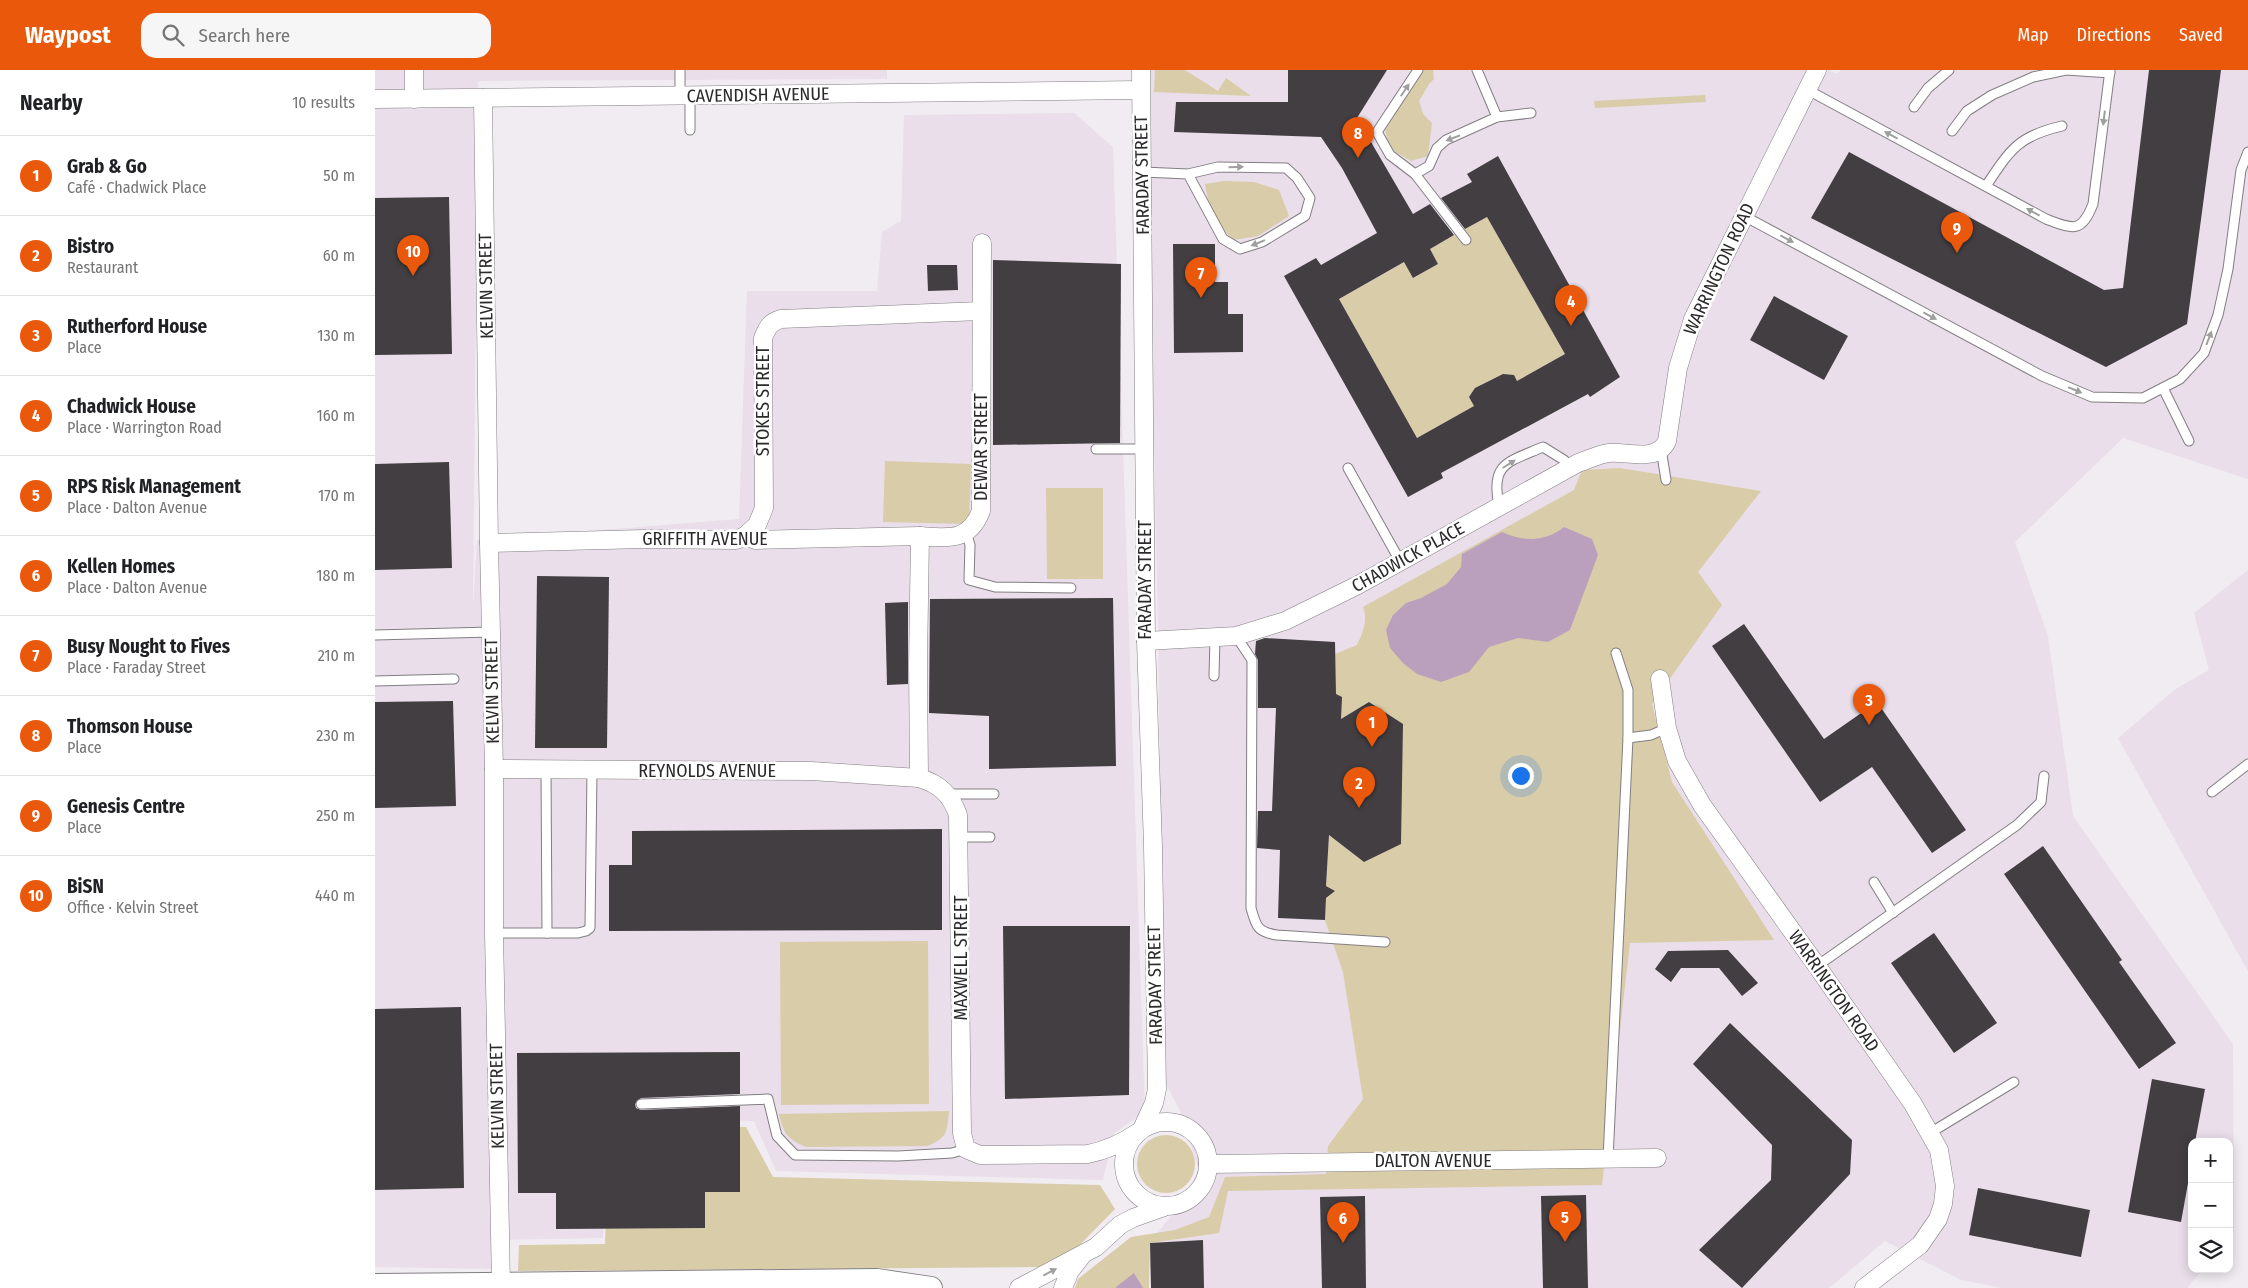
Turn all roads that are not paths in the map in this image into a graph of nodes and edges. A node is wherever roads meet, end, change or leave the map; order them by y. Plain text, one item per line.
1 (414, 70) edge
2 (680, 70) edge
3 (1141, 70) edge
4 (1418, 70) edge
5 (1477, 70) edge
6 (1817, 70) edge
7 (1949, 70) edge
8 (2110, 71) edge
9 (1806, 89) junction
10 (1141, 90) junction
11 (685, 96) junction
12 (415, 98) junction
13 (483, 98) junction
14 (375, 99) edge
15 (1914, 108) dead end
16 (1531, 113) dead end
17 (1497, 117) junction
18 (2062, 126) dead end
19 (690, 130) dead end
20 (1953, 131) dead end
21 (2248, 152) edge
22 (1143, 172) junction
23 (1188, 174) junction
24 (1415, 174) junction
25 (1986, 186) junction
26 (1744, 216) junction
27 (1466, 240) dead end
28 (982, 243) dead end
29 (981, 312) junction
30 (2163, 388) junction
31 (2189, 441) dead end
32 (1096, 449) dead end
33 (1145, 449) junction
34 (1661, 449) junction
35 (1348, 468) dead end
36 (1569, 468) junction
37 (1666, 480) dead end
38 (1499, 506) junction
39 (967, 532) junction
40 (745, 536) junction
41 (920, 536) junction
42 (489, 543) junction
43 (1400, 561) junction
44 (1071, 588) dead end
45 (491, 632) junction
46 (375, 635) edge
47 (1237, 636) junction
48 (1215, 637) junction
49 (1146, 642) junction
50 (1616, 653) dead end
51 (1214, 676) dead end
52 (454, 679) dead end
53 (1660, 679) dead end
54 (375, 681) edge
55 (1667, 728) junction
56 (1628, 738) junction
57 (2248, 764) edge
58 (494, 770) junction
59 (546, 770) junction
60 (592, 770) junction
61 (2044, 776) dead end
62 (919, 778) junction
63 (2212, 792) dead end
64 (949, 794) junction
65 (994, 794) dead end
66 (960, 837) junction
67 (990, 837) dead end
68 (1874, 882) dead end
69 (1893, 912) junction
70 (494, 933) junction
71 (547, 933) junction
72 (1385, 942) dead end
73 (1817, 966) junction
74 (2014, 1082) dead end
75 (1157, 1089) junction
76 (641, 1104) dead end
77 (1181, 1125) junction
78 (1139, 1131) junction
79 (1931, 1133) junction
80 (966, 1149) junction
81 (1088, 1154) junction
82 (1657, 1158) dead end
83 (1609, 1159) junction
84 (1209, 1164) junction
85 (1126, 1180) junction
86 (1165, 1207) junction
87 (1120, 1225) junction
88 (1081, 1256) junction
89 (501, 1284) junction
90 (375, 1285) edge
91 (901, 1286) edge
92 (931, 1288) edge
93 (1019, 1288) edge
94 (1063, 1288) edge
95 (1865, 1288) edge

1 - 12 street
2 - 11 lane
3 - 10 street, FARADAY STREET
24 -> 4 lane
5 - 17 lane
6 - 9 street, WARRINGTON ROAD
7 - 15 lane
8 - 20 lane
8 -> 25 lane
25 -> 9 lane
9 - 26 street, WARRINGTON ROAD
10 - 11 street, CAVENDISH AVENUE
10 - 22 street, FARADAY STREET
11 - 13 street, CAVENDISH AVENUE
11 - 19 lane
12 - 13 street, CAVENDISH AVENUE
12 - 14 street, CAVENDISH AVENUE
13 - 42 street, KELVIN STREET
16 - 17 lane
17 -> 24 lane
18 - 25 lane
30 -> 21 lane
22 - 23 lane
22 - 33 street, FARADAY STREET
23 -> 23 lane
24 - 27 lane
26 -> 30 lane
26 - 34 street, WARRINGTON ROAD
28 - 29 street, DEWAR STREET
29 - 39 street, DEWAR STREET
29 - 40 street, STOKES STREET
30 - 31 lane
32 - 33 lane
33 - 49 street, FARADAY STREET
34 - 36 street, CHADWICK PLACE
34 - 37 lane, WARRINGTON ROAD
35 - 43 lane
36 - 38 street, CHADWICK PLACE
38 -> 36 lane
38 - 43 street, CHADWICK PLACE
39 - 41 street
39 - 44 lane
40 - 41 street, GRIFFITH AVENUE
40 - 42 street, GRIFFITH AVENUE
41 - 62 street
42 - 45 street, KELVIN STREET
43 - 47 street, CHADWICK PLACE
45 - 46 lane
45 - 58 street, KELVIN STREET
47 - 48 street, CHADWICK PLACE
47 - 72 lane
48 - 49 street, CHADWICK PLACE
48 - 51 lane
49 - 75 street, FARADAY STREET
50 - 56 lane
52 - 54 lane
53 - 55 street, WARRINGTON ROAD
55 - 56 lane
55 - 73 street, WARRINGTON ROAD
56 - 83 lane
57 - 63 lane
58 - 59 street, REYNOLDS AVENUE
58 - 70 street, KELVIN STREET
59 - 60 street, REYNOLDS AVENUE
59 - 71 lane
60 - 62 street, REYNOLDS AVENUE
60 - 71 lane
61 - 69 lane
62 - 64 street
64 - 65 lane
64 - 66 street, MAXWELL STREET
66 - 67 lane
66 - 80 street, MAXWELL STREET
68 - 69 lane
69 - 73 lane
70 - 71 lane
70 - 89 street, KELVIN STREET
73 - 79 street, WARRINGTON ROAD
74 - 79 lane
75 - 77 street, FARADAY STREET
75 - 78 street, FARADAY STREET
76 - 80 lane
77 - 78 street
77 - 84 street
78 - 81 street
78 - 85 street
79 - 95 street, WARRINGTON ROAD
80 - 81 street
81 - 85 street
82 - 83 street, DALTON AVENUE
83 - 84 street, DALTON AVENUE
84 - 86 street
85 - 86 street
85 - 87 street
86 - 87 street
87 - 88 street
93 -> 88 street
88 - 94 street
89 - 90 street
89 - 91 street
91 - 92 street

